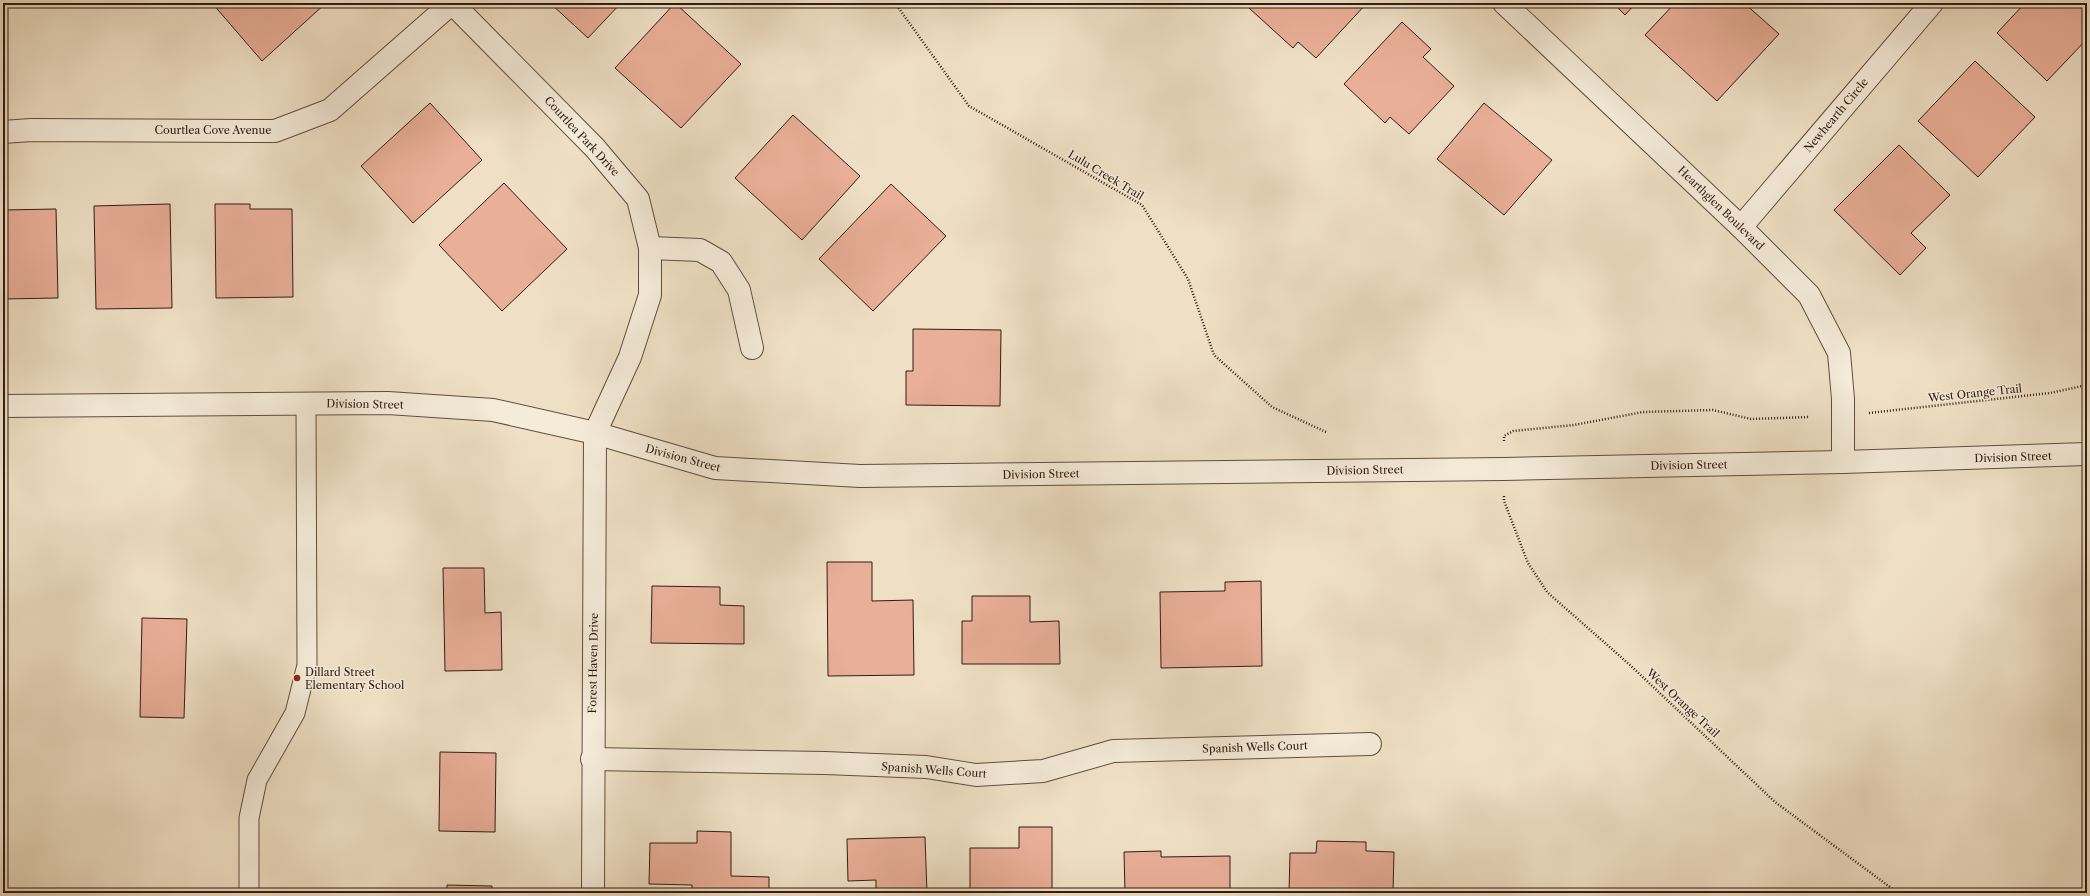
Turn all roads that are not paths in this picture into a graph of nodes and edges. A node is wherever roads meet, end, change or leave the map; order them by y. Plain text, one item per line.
1 (452, 3) edge
2 (1504, 3) edge
3 (1932, 3) edge
4 (3, 132) edge
5 (1741, 227) junction
6 (650, 248) junction
7 (752, 348) dead end
8 (306, 403) junction
9 (3, 406) edge
10 (595, 433) junction
11 (2087, 454) edge
12 (1843, 462) junction
13 (1370, 744) dead end
14 (592, 759) junction
15 (249, 893) edge
16 (593, 893) edge

1 - 4 street, Courtlea Cove Avenue
1 - 6 street, Courtlea Park Drive
2 - 5 street, Hearthglen Boulevard
3 - 5 street, Newhearth Circle
5 - 12 street, Hearthglen Boulevard
6 - 7 street
6 - 10 street, Courtlea Park Drive
8 - 9 street, Division Street
8 - 10 street, Division Street
8 - 15 lane
10 - 12 street, Division Street
10 - 14 street, Forest Haven Drive
11 - 12 street, Division Street
13 - 14 street, Spanish Wells Court
14 - 16 street, Forest Haven Drive

